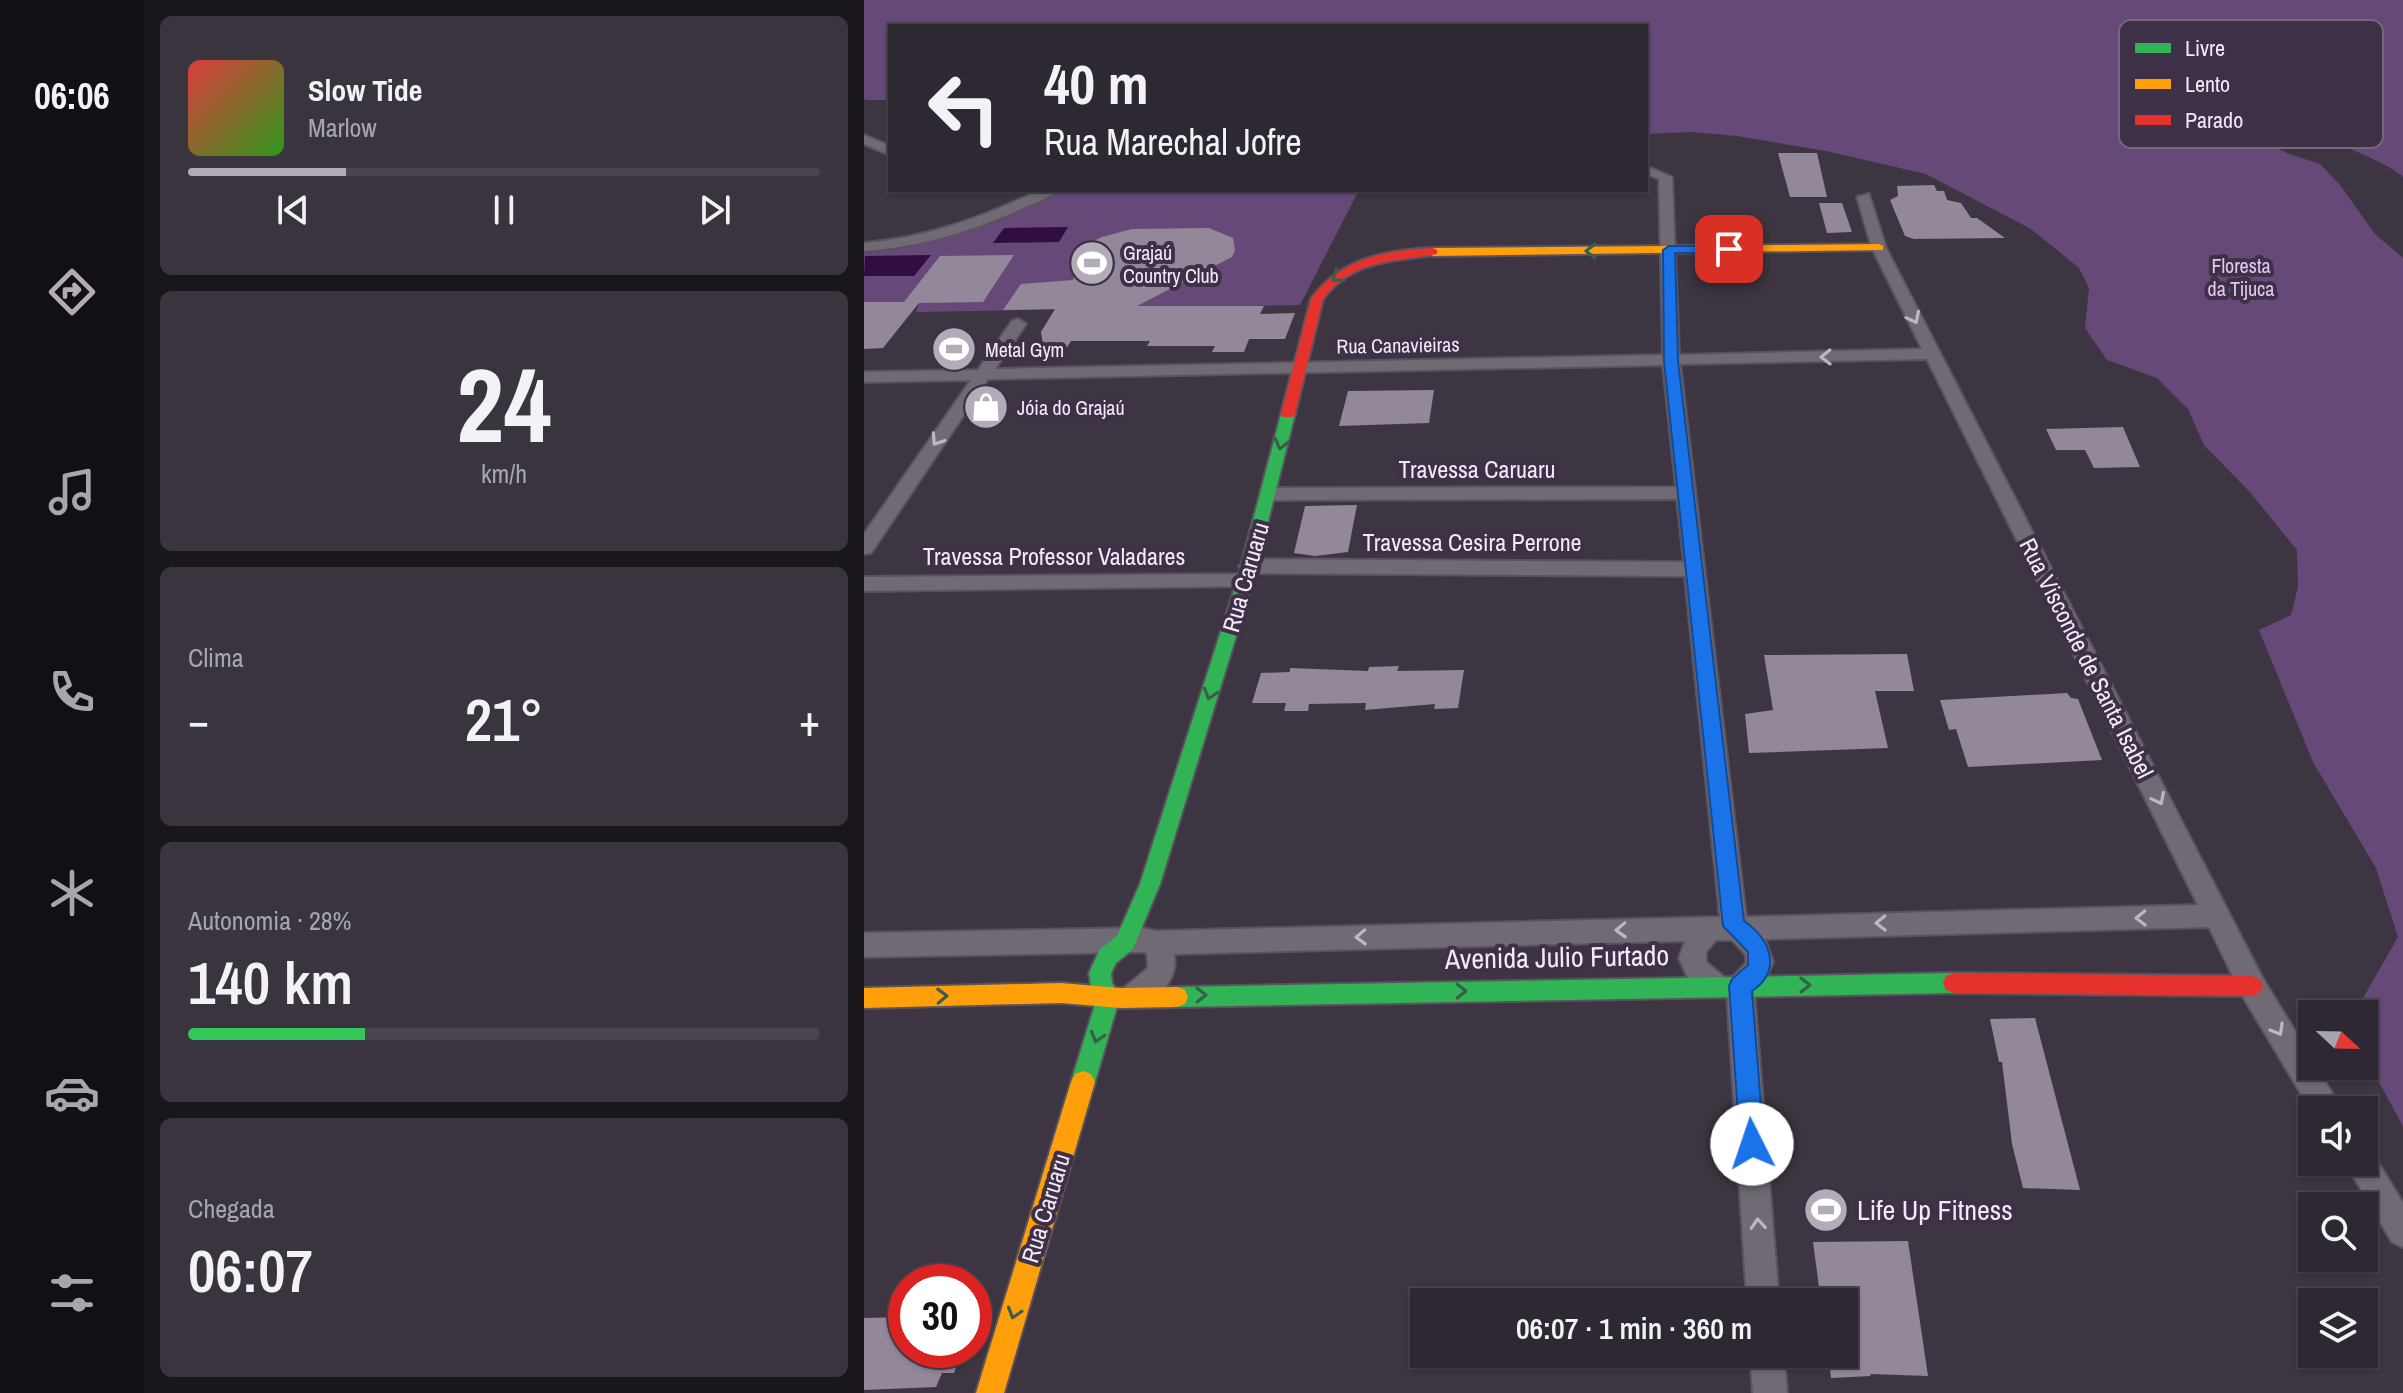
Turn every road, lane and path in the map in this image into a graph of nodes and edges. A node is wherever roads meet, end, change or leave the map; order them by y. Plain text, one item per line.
1 (864, 139) edge
2 (888, 150) edge
3 (1648, 171) edge
4 (1046, 192) edge
5 (1864, 197) dead end
6 (864, 247) edge
7 (1879, 248) junction
8 (1669, 250) junction
9 (1018, 324) dead end
10 (1932, 354) junction
11 (1671, 361) junction
12 (1300, 368) junction
13 (981, 375) junction
14 (864, 377) edge
15 (1685, 493) junction
16 (1269, 494) junction
17 (864, 548) edge
18 (1694, 569) junction
19 (1247, 574) junction
20 (864, 584) edge
21 (2219, 916) junction
22 (1724, 927) junction
23 (1125, 942) junction
24 (1156, 943) junction
25 (864, 945) edge
26 (1730, 986) junction
27 (2252, 986) junction
28 (1122, 996) junction
29 (864, 998) edge
30 (2319, 1096) edge
31 (2369, 1176) edge
32 (2403, 1231) edge
33 (1762, 1288) edge
34 (1768, 1368) edge
35 (990, 1393) edge
36 (1770, 1393) edge

1 - 2 street
3 - 8 street
4 - 6 street
5 - 7 street, Rua Visconde de Santa Isabel
7 - 8 street, Rua Caruaru
7 -> 10 street, Rua Visconde de Santa Isabel
8 - 11 street
8 -> 12 street, Rua Caruaru
9 - 13 street
10 -> 11 street, Rua Canavieiras
10 -> 21 street, Rua Visconde de Santa Isabel
11 - 12 street, Rua Canavieiras
11 - 15 street
12 - 13 street, Rua Canavieiras
12 -> 16 street, Rua Caruaru
13 - 14 street, Rua Canavieiras
13 -> 17 street
15 - 16 street, Travessa Caruaru
15 - 18 street
16 - 19 street, Rua Caruaru
18 - 19 street, Travessa Cesira Perrone
18 - 22 street
19 - 20 street, Travessa Professor Valadares
19 -> 23 street, Rua Caruaru
21 -> 22 street, Avenida Julio Furtado
21 - 27 street, Rua Visconde de Santa Isabel
22 -> 24 street, Avenida Julio Furtado
22 - 26 street
22 - 26 street
23 - 24 street, Avenida Julio Furtado
23 - 25 street, Avenida Julio Furtado
23 - 28 street, Rua Caruaru
24 - 28 street, Rua Caruaru
26 -> 27 street, Avenida Julio Furtado
28 -> 26 street, Avenida Julio Furtado
33 -> 26 street
27 -> 30 street, Rua Visconde de Santa Isabel
29 -> 28 street, Avenida Julio Furtado
28 -> 35 street, Rua Caruaru
31 - 32 street
34 - 36 street

